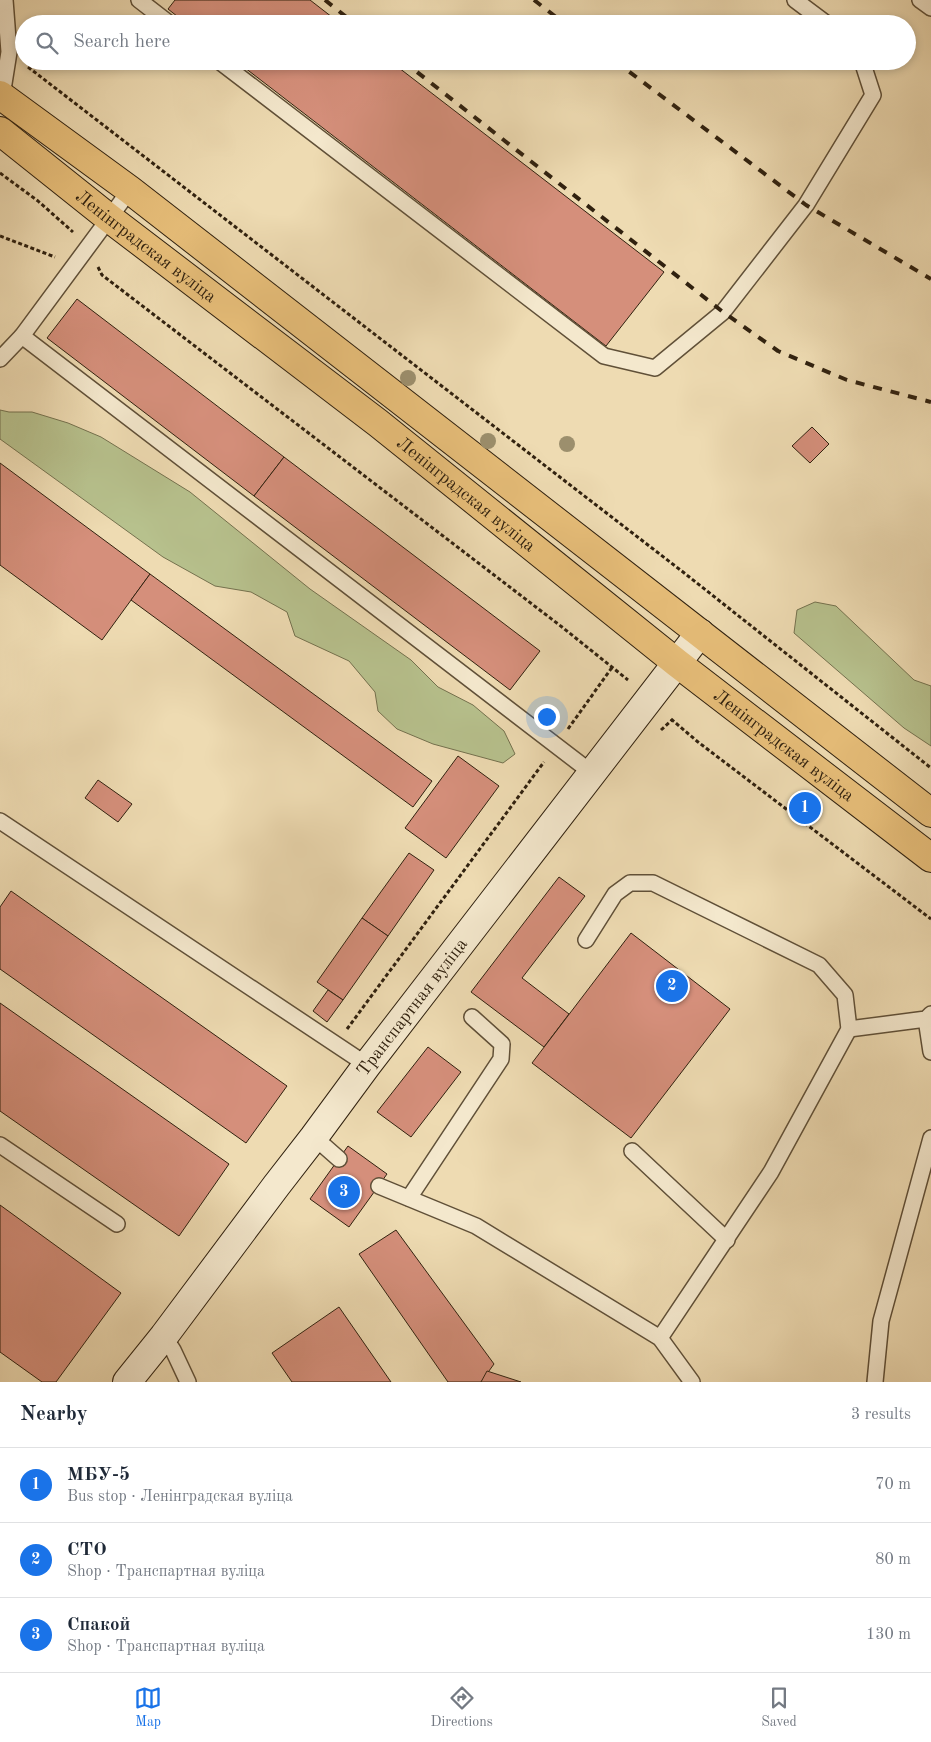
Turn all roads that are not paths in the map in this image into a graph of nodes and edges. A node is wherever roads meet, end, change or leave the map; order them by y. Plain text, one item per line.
1 (5, 0) edge
2 (139, 0) edge
3 (796, 0) edge
4 (920, 0) edge
5 (931, 8) edge
6 (158, 15) edge
7 (815, 15) edge
8 (231, 70) edge
9 (865, 70) edge
10 (1, 97) edge
11 (0, 131) edge
12 (130, 190) junction
13 (109, 218) junction
14 (22, 336) junction
15 (0, 358) edge
16 (700, 633) junction
17 (676, 663) junction
18 (592, 773) junction
19 (931, 813) edge
20 (0, 821) edge
21 (931, 858) edge
22 (586, 940) dead end
23 (929, 1016) edge
24 (472, 1017) dead end
25 (849, 1029) junction
26 (931, 1052) edge
27 (367, 1065) junction
28 (314, 1137) junction
29 (931, 1138) edge
30 (0, 1145) edge
31 (632, 1151) dead end
32 (339, 1159) dead end
33 (379, 1186) dead end
34 (408, 1198) junction
35 (117, 1224) dead end
36 (727, 1240) junction
37 (164, 1336) junction
38 (660, 1338) junction
39 (127, 1382) edge
40 (188, 1382) edge
41 (692, 1382) edge
42 (875, 1382) edge

1 - 10 lane
2 - 6 lane
3 - 7 lane
4 - 5 lane
8 - 9 lane
10 - 12 main road, Ленінградская вуліца
11 - 13 main road, Ленінградская вуліца
12 - 13 lane
12 - 16 main road, Ленінградская вуліца
13 - 14 lane
13 - 17 main road, Ленінградская вуліца
14 - 15 lane
14 - 18 lane
16 - 17 main road, Транспартная вуліца
16 - 19 main road, Ленінградская вуліца
17 - 18 main road, Транспартная вуліца
17 - 21 main road, Ленінградская вуліца
18 - 27 main road, Транспартная вуліца
20 - 27 lane
22 - 25 lane
23 - 25 lane
23 - 26 lane
24 - 34 lane
25 - 36 lane
27 - 28 main road, Транспартная вуліца
28 - 32 lane
28 - 37 main road, Транспартная вуліца
29 - 42 lane
30 - 35 lane
31 - 36 lane
33 - 34 lane
34 - 38 lane
36 - 38 lane
37 - 39 main road, Транспартная вуліца
37 - 40 lane
38 - 41 lane

